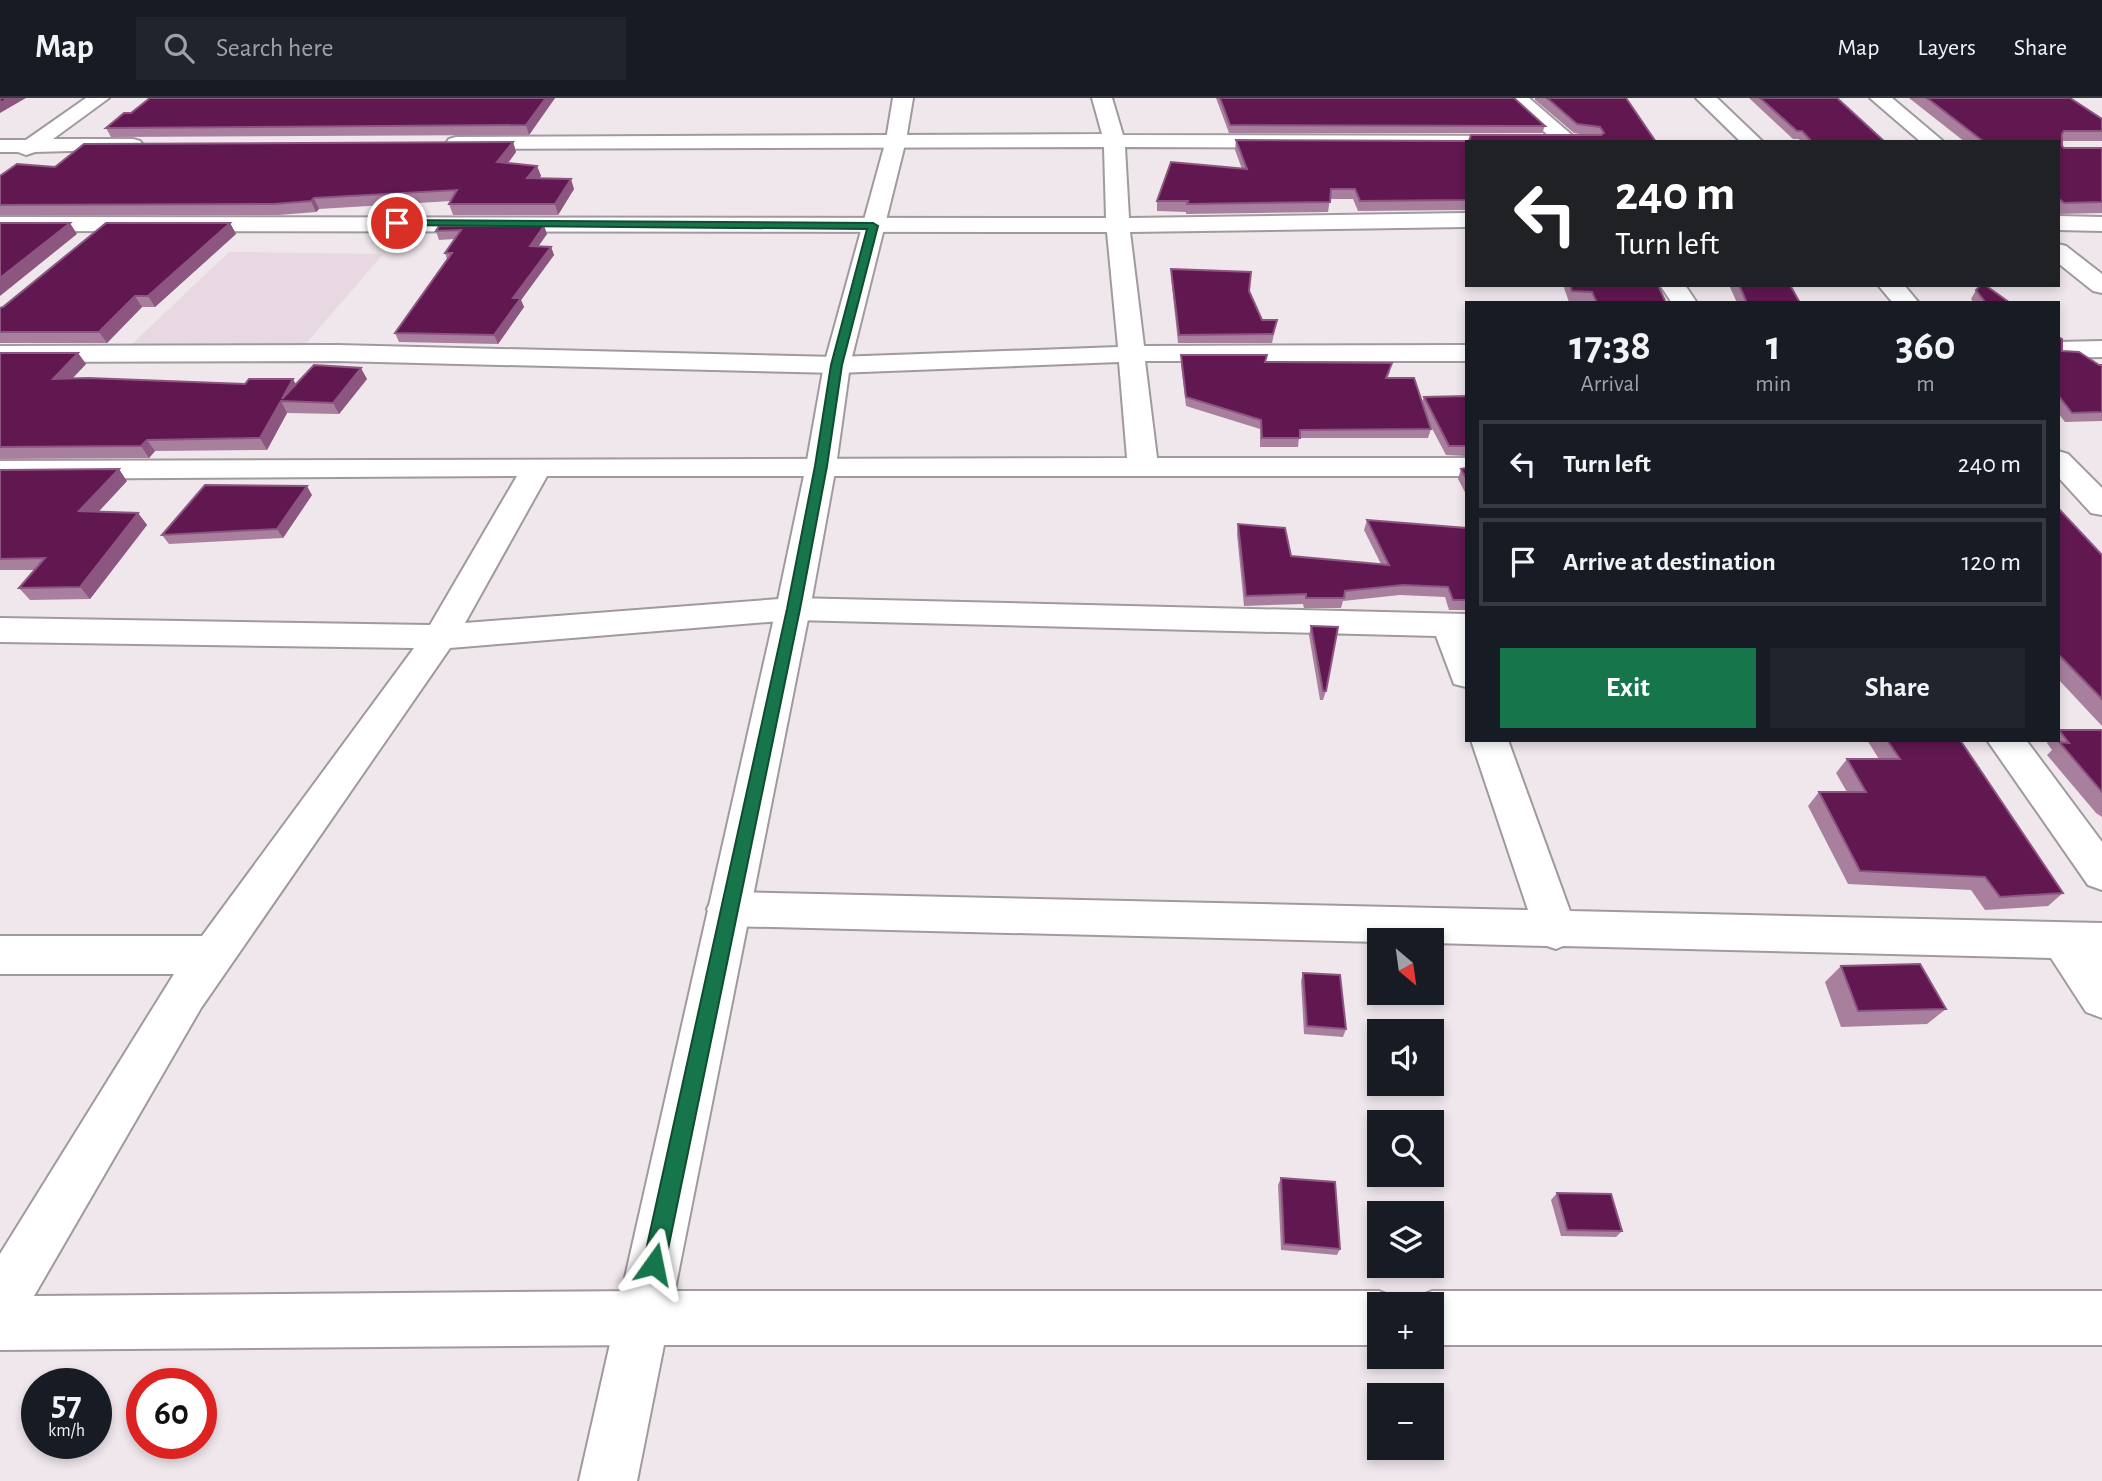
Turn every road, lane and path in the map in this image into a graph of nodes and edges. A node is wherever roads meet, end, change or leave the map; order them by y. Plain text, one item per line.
1 (99, 98) edge
2 (904, 98) edge
3 (1101, 98) edge
4 (1518, 98) edge
5 (1706, 98) edge
6 (1880, 98) edge
7 (896, 140) junction
8 (1114, 140) junction
9 (1567, 140) edge
10 (1751, 140) edge
11 (1932, 140) edge
12 (1465, 141) edge
13 (435, 143) edge
14 (30, 145) junction
15 (156, 145) edge
16 (0, 146) edge
17 (0, 167) edge
18 (1465, 220) edge
19 (2060, 223) edge
20 (0, 224) edge
21 (107, 224) junction
22 (2102, 224) edge
23 (1118, 225) junction
24 (873, 226) junction
25 (75, 250) edge
26 (2060, 253) edge
27 (2102, 286) edge
28 (1893, 287) edge
29 (1905, 301) edge
30 (2102, 349) edge
31 (2060, 350) edge
32 (0, 354) edge
33 (1132, 354) junction
34 (1465, 354) edge
35 (837, 365) junction
36 (2060, 465) edge
37 (821, 466) junction
38 (1143, 467) junction
39 (1465, 467) edge
40 (2102, 467) edge
41 (537, 468) junction
42 (0, 470) edge
43 (2102, 506) edge
44 (793, 609) junction
45 (1458, 625) edge
46 (0, 630) edge
47 (440, 638) junction
48 (1465, 670) edge
49 (1490, 742) edge
50 (2007, 742) edge
51 (2102, 873) edge
52 (727, 909) junction
53 (1556, 931) junction
54 (2082, 941) edge
55 (0, 955) edge
56 (213, 955) junction
57 (2102, 998) edge
58 (0, 1303) edge
59 (642, 1318) junction
60 (1367, 1318) edge
61 (1444, 1318) edge
62 (2102, 1318) edge
63 (0, 1323) edge
64 (608, 1481) edge

1 - 14 street
2 - 7 street
3 - 8 street
4 - 9 street
5 - 10 street
6 - 11 street
7 - 8 street
7 - 13 street
7 - 24 street
8 - 12 street
8 - 23 street
14 - 15 street
14 - 16 street
14 - 17 street
18 - 23 street
19 - 22 street
20 - 21 street
21 - 24 street
21 - 25 street
23 - 24 street
23 - 33 street
24 - 35 street
26 - 27 street
28 - 29 street
30 - 31 street
32 - 35 street
33 - 34 street
33 - 35 street
33 - 38 street
35 - 37 street
36 - 40 street
36 - 43 street
37 - 38 street
37 - 41 street
37 - 44 street
38 - 39 street
41 - 42 street
41 - 47 street
44 - 45 street
44 - 47 street
44 - 52 street
45 - 48 street
46 - 47 street
47 - 56 street
49 - 53 street
50 - 51 street
52 - 53 street
52 - 59 street
53 - 54 street
54 - 57 street
55 - 56 street
56 - 58 street
59 - 60 street
59 - 63 street
59 - 64 street
61 - 62 street

